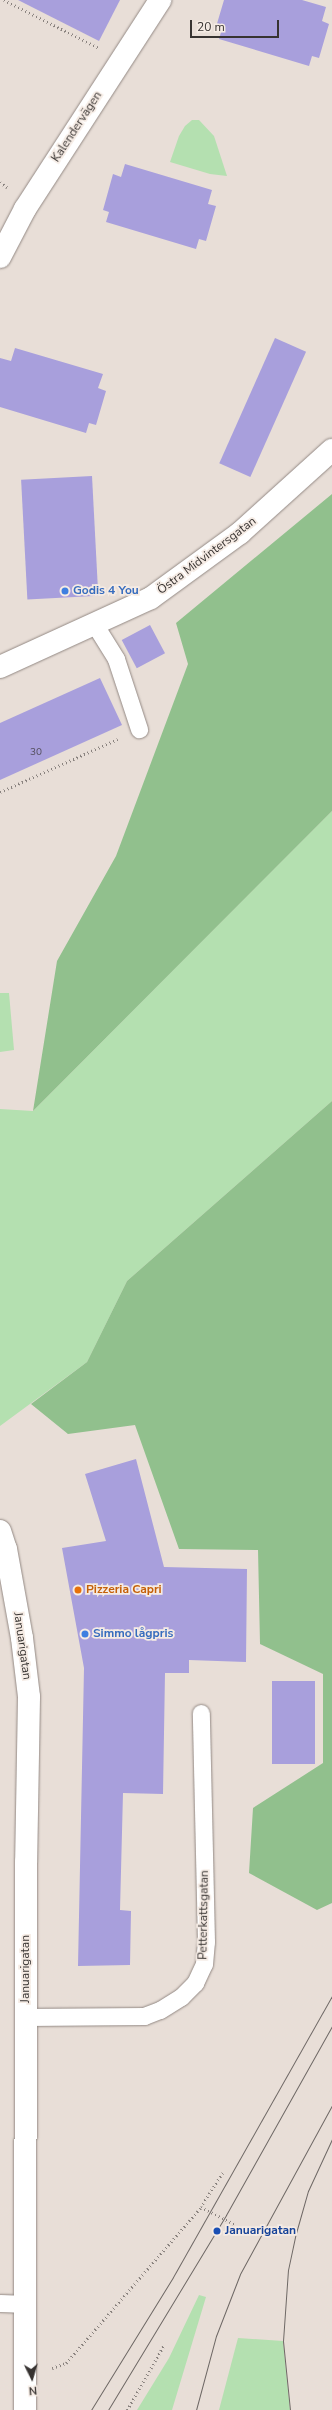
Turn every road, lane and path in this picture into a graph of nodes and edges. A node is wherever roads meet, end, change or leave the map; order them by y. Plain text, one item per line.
1 (4, 0) edge
2 (160, 0) edge
3 (120, 60) junction
4 (0, 257) edge
5 (332, 450) edge
6 (95, 625) junction
7 (2, 662) edge
8 (139, 729) joint
9 (0, 792) edge
10 (0, 1531) edge
11 (201, 1713) dead end
12 (26, 2018) junction
13 (223, 2173) dead end
14 (201, 2207) junction
15 (235, 2224) dead end
16 (0, 2303) edge
17 (25, 2304) junction
18 (164, 2345) dead end
19 (25, 2377) junction
20 (25, 2410) edge
21 (127, 2410) edge

1 - 3 path
2 - 3 street, Kalendervägen
3 - 4 street, Kalendervägen
5 - 6 street, Östra Midvintersgatan
6 - 7 street, Östra Midvintersgatan
6 - 8 lane
8 - 9 path
10 - 12 street, Januarigatan
11 - 12 lane, Petterkattsgatan
12 - 17 street, Januarigatan
13 - 14 path
14 - 15 path
14 - 19 path
16 - 17 lane
17 - 19 street, Januarigatan
18 - 21 path
19 - 20 street, Januarigatan

